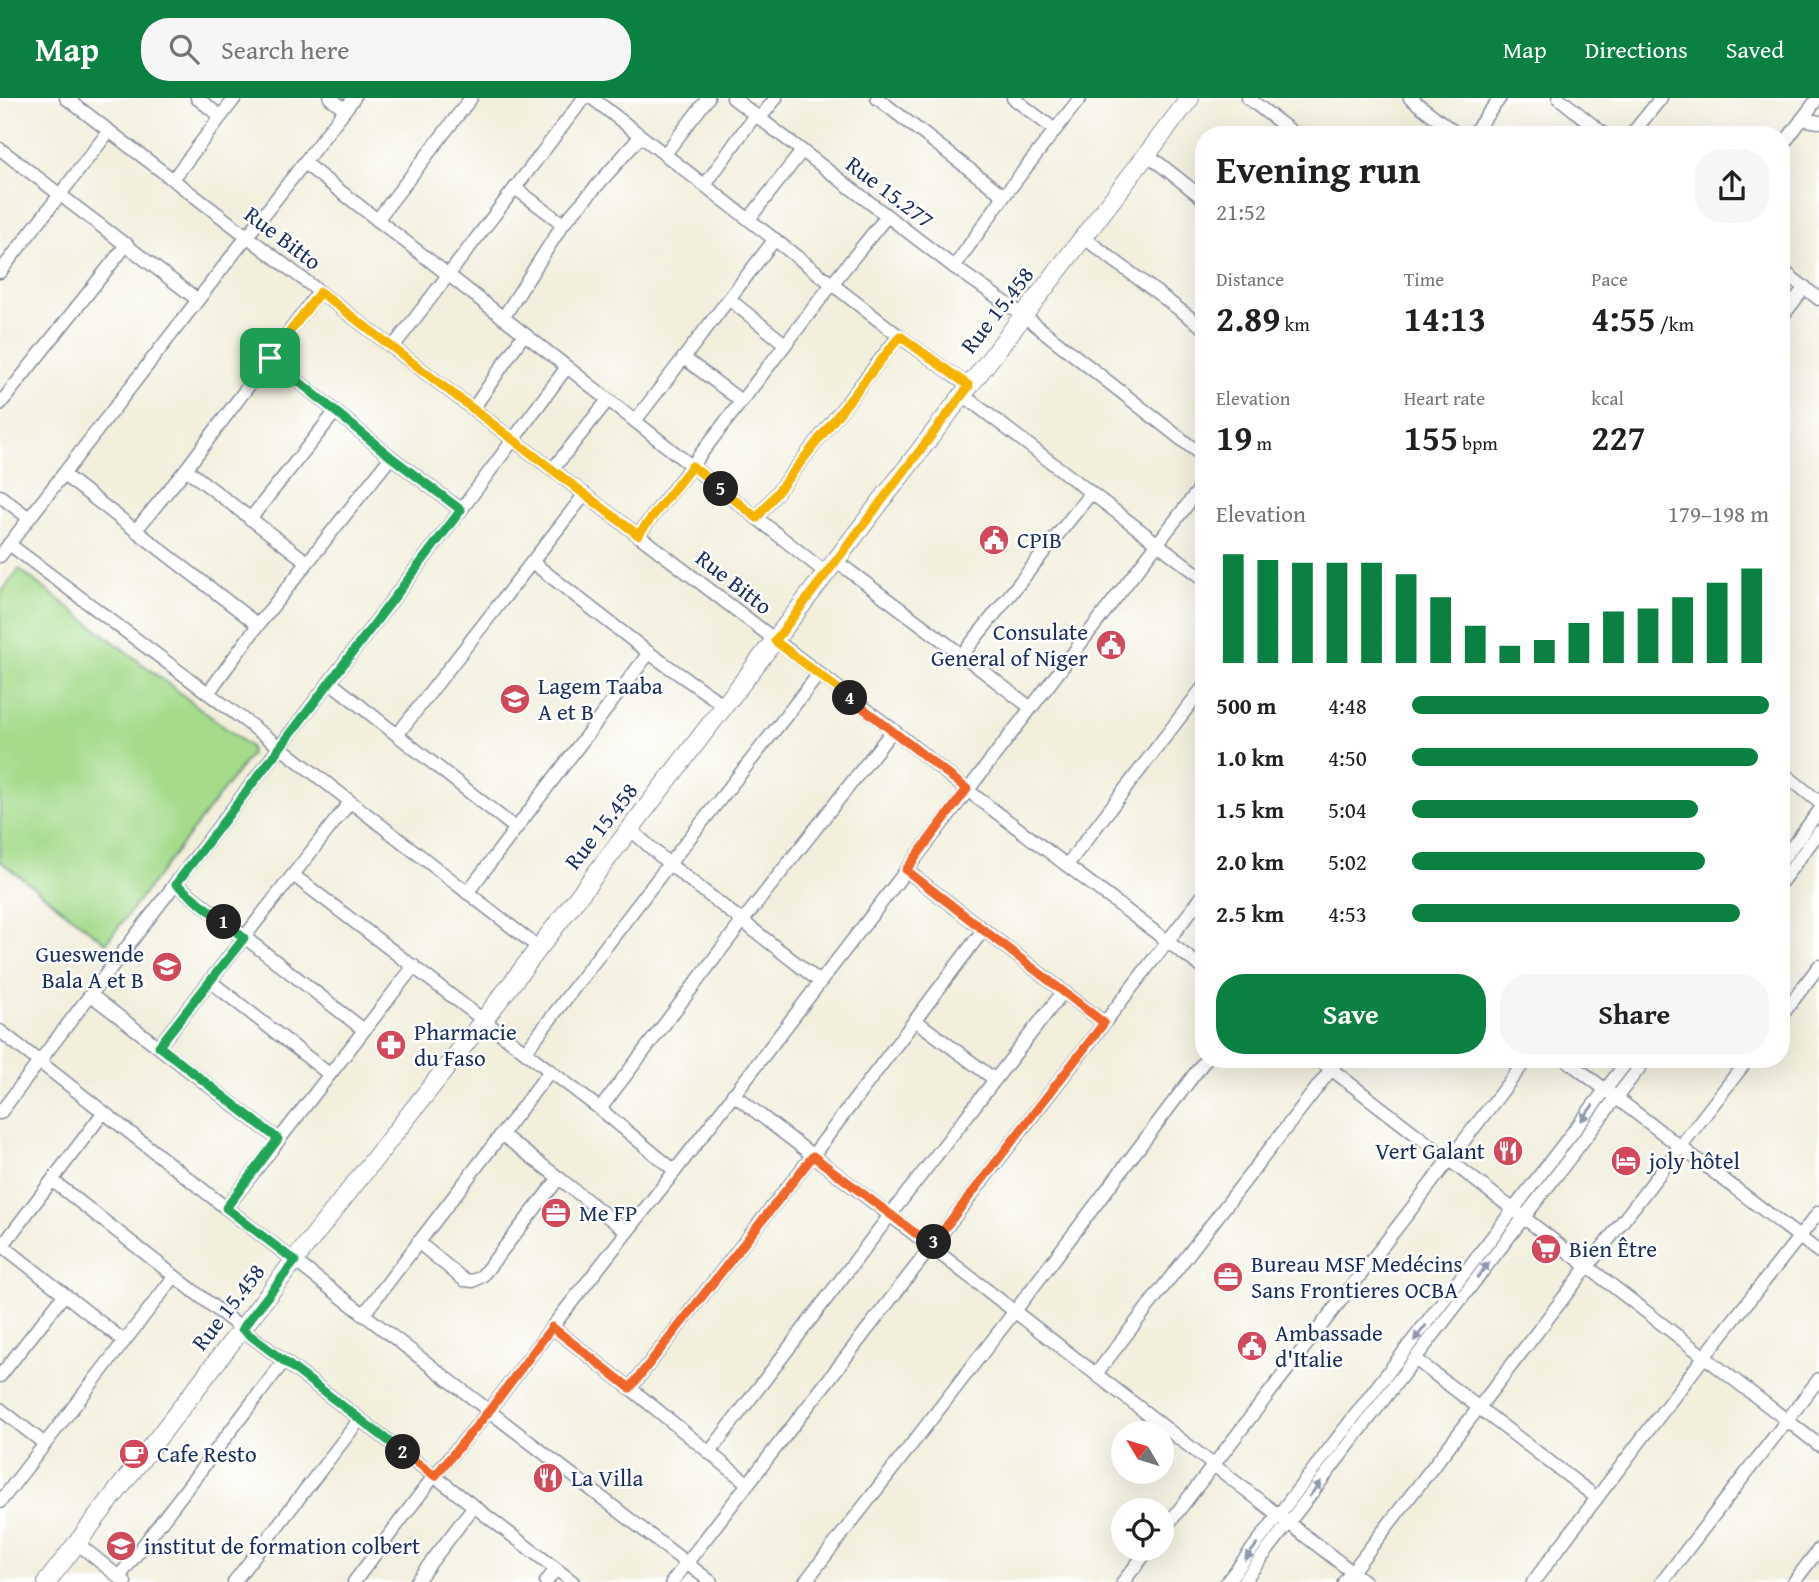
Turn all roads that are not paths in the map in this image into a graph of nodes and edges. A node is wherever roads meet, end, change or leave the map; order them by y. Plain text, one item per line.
1 (66, 98) edge
2 (197, 98) edge
3 (234, 98) edge
4 (330, 98) edge
5 (354, 98) edge
6 (471, 98) edge
7 (584, 98) edge
8 (592, 98) edge
9 (708, 98) edge
10 (733, 98) edge
11 (776, 98) edge
12 (1013, 98) edge
13 (1080, 98) edge
14 (1191, 98) edge
15 (1248, 98) edge
16 (1410, 98) edge
17 (1500, 98) edge
18 (1559, 98) edge
19 (1661, 98) edge
20 (1818, 98) edge
21 (881, 99) edge
22 (345, 109) junction
23 (220, 116) junction
24 (758, 117) junction
25 (1802, 119) junction
26 (1819, 122) edge
27 (1284, 126) edge
28 (1446, 126) edge
29 (1479, 126) edge
30 (1594, 126) edge
31 (1638, 126) edge
32 (1055, 130) junction
33 (109, 131) junction
34 (1790, 135) edge
35 (641, 136) junction
36 (0, 150) edge
37 (802, 151) junction
38 (665, 154) junction
39 (1147, 154) junction
40 (304, 163) junction
41 (173, 179) junction
42 (705, 185) junction
43 (515, 188) junction
44 (1195, 192) edge
45 (61, 194) junction
46 (1004, 196) junction
47 (887, 216) junction
48 (749, 219) junction
49 (377, 220) junction
50 (563, 224) junction
51 (247, 237) junction
52 (1083, 237) junction
53 (775, 239) junction
54 (127, 244) junction
55 (954, 267) junction
56 (0, 272) edge
57 (448, 275) junction
58 (1790, 276) edge
59 (832, 284) junction
60 (1805, 287) junction
61 (320, 292) junction
62 (729, 299) junction
63 (1819, 299) edge
64 (198, 300) junction
65 (1790, 307) edge
66 (1023, 316) junction
67 (503, 318) junction
68 (1195, 321) edge
69 (524, 334) junction
70 (900, 336) junction
71 (785, 344) junction
72 (393, 347) junction
73 (270, 358) junction
74 (684, 358) junction
75 (567, 367) junction
76 (966, 390) junction
77 (608, 400) junction
78 (741, 401) junction
79 (0, 404) edge
80 (473, 409) junction
81 (336, 411) junction
82 (635, 421) junction
83 (513, 439) junction
84 (1195, 450) edge
85 (391, 457) junction
86 (692, 466) junction
87 (186, 469) junction
88 (552, 470) junction
89 (64, 475) junction
90 (585, 494) junction
91 (1091, 494) junction
92 (1195, 495) edge
93 (0, 496) edge
94 (461, 510) junction
95 (29, 518) junction
96 (757, 518) junction
97 (250, 519) junction
98 (136, 530) junction
99 (638, 535) junction
100 (1158, 543) junction
101 (9, 544) junction
102 (0, 556) edge
103 (307, 562) junction
104 (532, 562) junction
105 (831, 567) junction
106 (1195, 572) edge
107 (258, 625) junction
108 (775, 641) junction
109 (649, 653) junction
110 (962, 655) junction
111 (819, 674) junction
112 (330, 682) junction
113 (208, 693) junction
114 (1195, 698) edge
115 (726, 706) junction
116 (1031, 708) junction
117 (893, 730) junction
118 (397, 735) junction
119 (280, 747) junction
120 (1790, 778) edge
121 (967, 789) junction
122 (350, 802) junction
123 (1819, 802) edge
124 (1819, 811) edge
125 (516, 828) junction
126 (629, 829) junction
127 (1819, 832) edge
128 (1790, 849) edge
129 (669, 864) junction
130 (1067, 865) junction
131 (906, 870) junction
132 (1790, 870) edge
133 (293, 875) junction
134 (176, 884) junction
135 (467, 893) junction
136 (1195, 906) edge
137 (742, 922) junction
138 (984, 929) junction
139 (244, 938) junction
140 (1168, 941) junction
141 (539, 948) junction
142 (1195, 962) edge
143 (1819, 966) edge
144 (414, 967) junction
145 (210, 981) junction
146 (819, 981) junction
147 (1063, 992) junction
148 (91, 995) junction
149 (1790, 1004) edge
150 (483, 1020) junction
151 (915, 1020) junction
152 (1104, 1023) junction
153 (364, 1030) junction
154 (0, 1031) edge
155 (159, 1046) junction
156 (526, 1052) junction
157 (40, 1061) junction
158 (1199, 1068) edge
159 (1332, 1068) edge
160 (1340, 1068) edge
161 (1520, 1068) edge
162 (1577, 1068) edge
163 (1622, 1068) edge
164 (1639, 1068) edge
165 (1741, 1068) edge
166 (550, 1071) junction
167 (329, 1074) junction
168 (994, 1079) junction
169 (1605, 1090) junction
170 (733, 1094) junction
171 (1616, 1098) junction
172 (600, 1109) junction
173 (0, 1113) edge
174 (103, 1113) junction
175 (501, 1134) junction
176 (278, 1139) junction
177 (1680, 1147) junction
178 (813, 1156) junction
179 (1448, 1159) junction
180 (675, 1171) junction
181 (559, 1178) junction
182 (53, 1181) junction
183 (226, 1208) junction
184 (1819, 1212) edge
185 (1519, 1214) junction
186 (890, 1215) junction
187 (627, 1232) junction
188 (1800, 1237) junction
189 (418, 1241) junction
190 (931, 1245) junction
191 (1, 1247) edge
192 (1819, 1252) edge
193 (295, 1261) junction
194 (1587, 1265) junction
195 (174, 1277) junction
196 (64, 1295) junction
197 (1015, 1311) junction
198 (363, 1315) junction
199 (552, 1327) junction
200 (242, 1329) junction
201 (124, 1341) junction
202 (1704, 1357) junction
203 (1415, 1359) junction
204 (284, 1361) junction
205 (1096, 1374) junction
206 (0, 1376) edge
207 (1819, 1379) edge
208 (630, 1388) junction
209 (1477, 1408) junction
210 (0, 1409) edge
211 (489, 1411) junction
212 (360, 1419) junction
213 (1787, 1420) junction
214 (45, 1444) junction
215 (1819, 1445) edge
216 (709, 1453) junction
217 (1214, 1464) junction
218 (435, 1476) junction
219 (747, 1483) junction
220 (1597, 1498) junction
221 (0, 1502) edge
222 (474, 1506) junction
223 (1174, 1516) edge
224 (1285, 1519) junction
225 (77, 1543) junction
226 (1819, 1549) edge
227 (1140, 1561) edge
228 (686, 1563) junction
229 (556, 1569) junction
230 (1348, 1577) edge
231 (122, 1580) edge
232 (47, 1582) edge
233 (234, 1582) edge
234 (354, 1582) edge
235 (416, 1582) edge
236 (545, 1582) edge
237 (573, 1582) edge
238 (672, 1582) edge
239 (711, 1582) edge
240 (805, 1582) edge
241 (1123, 1582) edge
242 (1227, 1582) edge
243 (1243, 1582) edge
244 (1365, 1582) edge
245 (1533, 1582) edge
246 (1662, 1582) edge
247 (1794, 1582) edge

1 - 33 street, Rue Bitto
2 - 23 street
3 - 23 street
4 - 22 street
5 - 22 street
6 - 49 street
7 - 43 street
8 - 35 street
9 - 38 street
10 - 24 street, Rue 15.277
11 - 24 street
12 - 32 street
13 - 32 street
14 - 39 main road, Rue 15.458
15 - 27 street
16 - 28 street
17 - 29 street
18 - 30 street
19 - 31 street
20 - 25 street
21 - 46 street
22 - 40 street
23 - 41 street
24 - 37 street, Rue 15.277
24 - 42 street
25 - 26 street
25 - 34 street
32 - 46 street
33 - 41 street, Rue Bitto
33 - 45 street
35 - 38 street
35 - 50 street
36 - 45 street
37 - 47 street, Rue 15.277
37 - 48 street
38 - 42 street
39 - 44 street
39 - 52 main road, Rue 15.458
40 - 49 street
40 - 51 street
41 - 51 street, Rue Bitto
42 - 48 street
43 - 50 street
43 - 57 street
45 - 54 street
45 - 56 street
46 - 55 street
47 - 55 street, Rue 15.277
47 - 59 street
48 - 53 street
49 - 57 street
50 - 67 street
51 - 61 street, Rue Bitto
51 - 64 street
52 - 66 main road, Rue 15.458
52 - 68 street
53 - 59 street
53 - 62 street
54 - 64 street
54 - 79 street
55 - 66 street, Rue 15.277
57 - 67 street
57 - 72 street
58 - 60 street
59 - 70 street
59 - 71 street
60 - 63 street
60 - 65 street
61 - 72 street, Rue Bitto
61 - 73 street
62 - 71 street
62 - 74 street
64 - 89 street
66 - 76 main road, Rue 15.458
66 - 84 street, Rue 15.277
67 - 69 street
69 - 75 street
69 - 80 street
70 - 76 street
70 - 96 street
71 - 78 street
72 - 80 street, Rue Bitto
73 - 81 street
73 - 87 street
74 - 78 street
74 - 82 street
75 - 77 street
75 - 83 street
76 - 91 street
76 - 105 main road, Rue 15.458
77 - 82 street
77 - 88 street
78 - 86 street
80 - 83 street, Rue Bitto
81 - 85 street
81 - 97 street
82 - 86 street
83 - 88 street, Rue Bitto
83 - 94 street
85 - 94 street
85 - 103 street
86 - 96 street
86 - 99 street
87 - 97 street
87 - 98 street
88 - 90 street, Rue Bitto
89 - 95 street
89 - 98 street
90 - 99 street, Rue Bitto
90 - 104 street
91 - 100 street
91 - 110 street
92 - 100 street
93 - 95 street
94 - 112 street
95 - 101 street
96 - 105 street
97 - 103 street
98 - 107 street
99 - 108 street, Rue Bitto
100 - 106 street
100 - 116 street
101 - 102 street
101 - 113 street
103 - 107 street
104 - 109 street
104 - 118 street
105 - 108 main road, Rue 15.458
105 - 110 street
107 - 113 street
108 - 111 street, Rue Bitto
108 - 115 main road, Rue 15.458
109 - 115 street
109 - 125 street
110 - 116 street
111 - 117 street, Rue Bitto
111 - 129 street
112 - 118 street
112 - 119 street
113 - 119 street
114 - 130 street
115 - 126 main road, Rue 15.458
116 - 121 street
117 - 121 street, Rue Bitto
117 - 137 street
118 - 125 street
119 - 122 street
119 - 134 street
120 - 123 street
121 - 130 street, Rue Bitto
121 - 131 street
122 - 133 street
122 - 135 street
124 - 128 street
125 - 135 street
126 - 129 street
126 - 141 main road, Rue 15.458
127 - 132 street
129 - 137 street
129 - 156 street
130 - 140 street, Rue Bitto
131 - 138 street
131 - 146 street
133 - 139 street
133 - 144 street
134 - 139 street
134 - 148 street
135 - 141 street
136 - 140 street
137 - 146 street
137 - 172 street
138 - 147 street
138 - 151 street
139 - 145 street
139 - 153 street
140 - 142 street, Rue Bitto
140 - 152 street
141 - 150 main road, Rue 15.458
143 - 149 street
144 - 150 street
144 - 153 street
145 - 155 street
145 - 167 street
146 - 170 street
147 - 152 street
147 - 168 street
148 - 155 street
148 - 157 street
150 - 156 street
150 - 193 main road, Rue 15.458
151 - 168 street
151 - 178 street
152 - 190 street
153 - 167 street
154 - 157 street
155 - 176 street
156 - 166 street
157 - 173 street
157 - 174 street
158 - 197 street
159 - 205 street
160 - 179 street
161 - 179 street
162 - 169 street
163 - 169 street
164 - 171 street
165 - 177 street
166 - 172 street
166 - 175 street
167 - 176 street
168 - 186 street
169 - 171 street
169 -> 185 street
170 - 178 street
170 - 180 street
171 - 177 street
171 - 185 street
172 - 180 street
174 - 182 street
174 - 183 street
175 - 181 street
175 - 189 street
176 - 183 street
177 - 188 street
177 - 194 street
178 - 186 street
178 - 208 street
179 - 185 street
179 - 217 street
180 - 187 street
181 - 187 street
181 - 189 street
182 - 191 street
182 - 195 street
183 - 193 street
184 - 188 street
185 - 194 street
203 -> 185 street
185 -> 224 street
186 - 190 street
186 - 216 street
187 - 199 street
188 - 192 street
188 - 202 street
189 - 198 street
190 - 197 street
190 - 219 street
191 - 196 street
193 - 198 street
193 - 200 main road, Rue 15.458
194 - 202 street
194 - 209 street
195 - 200 street
195 - 201 street
196 - 201 street
196 - 206 street
197 - 205 street
197 - 240 street
198 - 211 street
199 - 208 street
199 - 211 street
200 - 204 street
200 - 225 main road, Rue 15.458
201 - 214 street
202 - 213 street
202 - 220 street
203 - 209 street
224 -> 203 street
204 - 212 street
204 - 231 street
205 - 217 street
207 - 213 street
208 - 216 street
209 - 220 street
209 - 230 street
210 - 214 street
211 - 218 street
211 - 228 street
212 - 218 street
212 - 233 street
213 - 215 street
213 - 246 street
214 - 221 street
216 - 219 street
217 - 223 street
217 - 224 street
218 - 222 street
218 - 234 street
219 - 228 street
220 - 245 street
222 - 229 street
222 - 235 street
224 - 230 street
224 -> 242 street
224 - 243 street
225 - 231 street
225 - 232 main road, Rue 15.458
226 - 247 street
227 - 241 street
228 - 238 street
228 - 239 street
229 - 236 street
229 - 237 street
230 - 244 street

